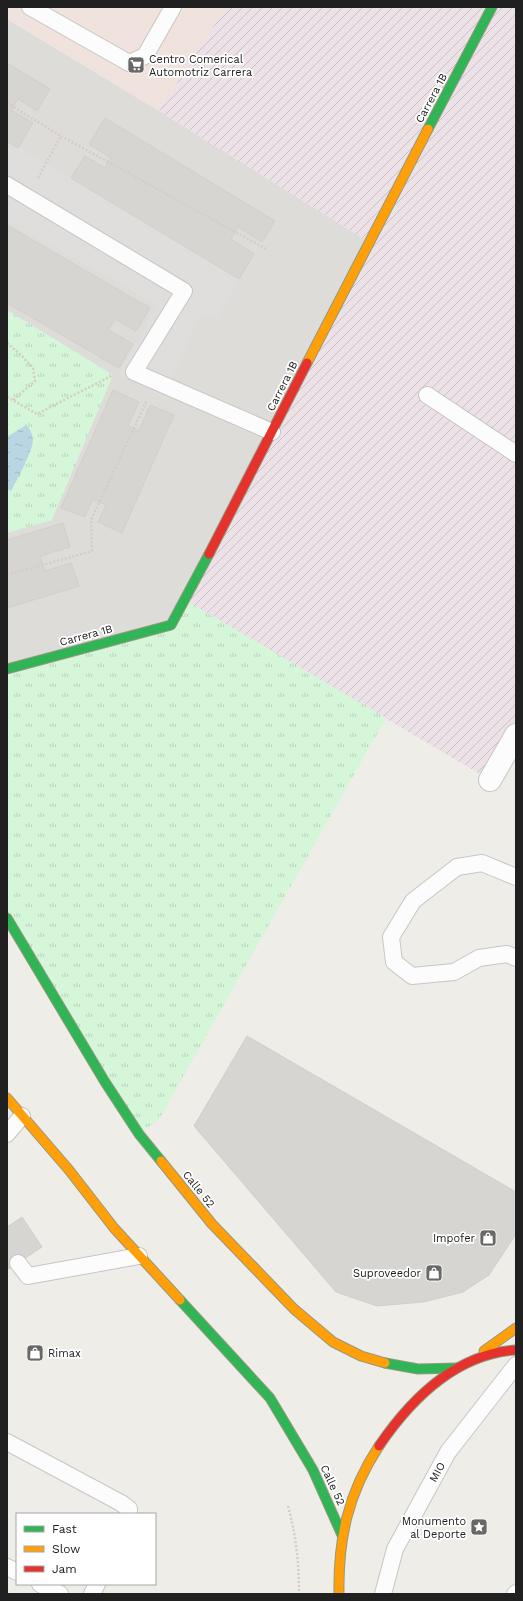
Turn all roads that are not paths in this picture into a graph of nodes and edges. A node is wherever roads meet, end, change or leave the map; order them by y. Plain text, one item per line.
1 (30, 7) edge
2 (173, 7) edge
3 (492, 7) edge
4 (7, 185) edge
5 (428, 395) dead end
6 (272, 432) junction
7 (516, 454) edge
8 (7, 669) edge
9 (516, 735) edge
10 (490, 780) dead end
11 (516, 877) edge
12 (7, 918) edge
13 (516, 958) edge
14 (7, 1098) edge
15 (22, 1116) junction
16 (7, 1134) edge
17 (139, 1256) junction
18 (18, 1263) dead end
19 (516, 1328) edge
20 (516, 1350) edge
21 (478, 1356) junction
22 (516, 1365) edge
23 (457, 1368) junction
24 (7, 1442) edge
25 (129, 1513) edge
26 (342, 1535) junction
27 (7, 1567) edge
28 (16, 1572) edge
29 (338, 1580) junction
30 (42, 1585) edge
31 (96, 1585) edge
32 (60, 1594) edge
33 (92, 1594) edge
34 (335, 1594) edge
35 (339, 1594) edge
36 (383, 1594) edge

1 - 2 lane
3 - 6 main road, Carrera 1B
4 - 6 lane
5 - 7 lane
6 - 8 main road, Carrera 1B
9 - 10 street
11 - 13 lane
12 - 23 main road, Calle 52
14 - 15 main road, Calle 52
15 - 16 lane
15 - 17 main road, Calle 52
17 - 18 lane
17 - 26 main road, Calle 52
19 - 21 main road
20 - 21 main road
21 - 23 main road
22 - 36 lane, MIO
23 - 26 main road
24 - 25 lane
26 - 29 main road
27 - 28 lane
29 - 34 main road
29 - 35 main road
30 - 32 lane
31 - 33 lane

